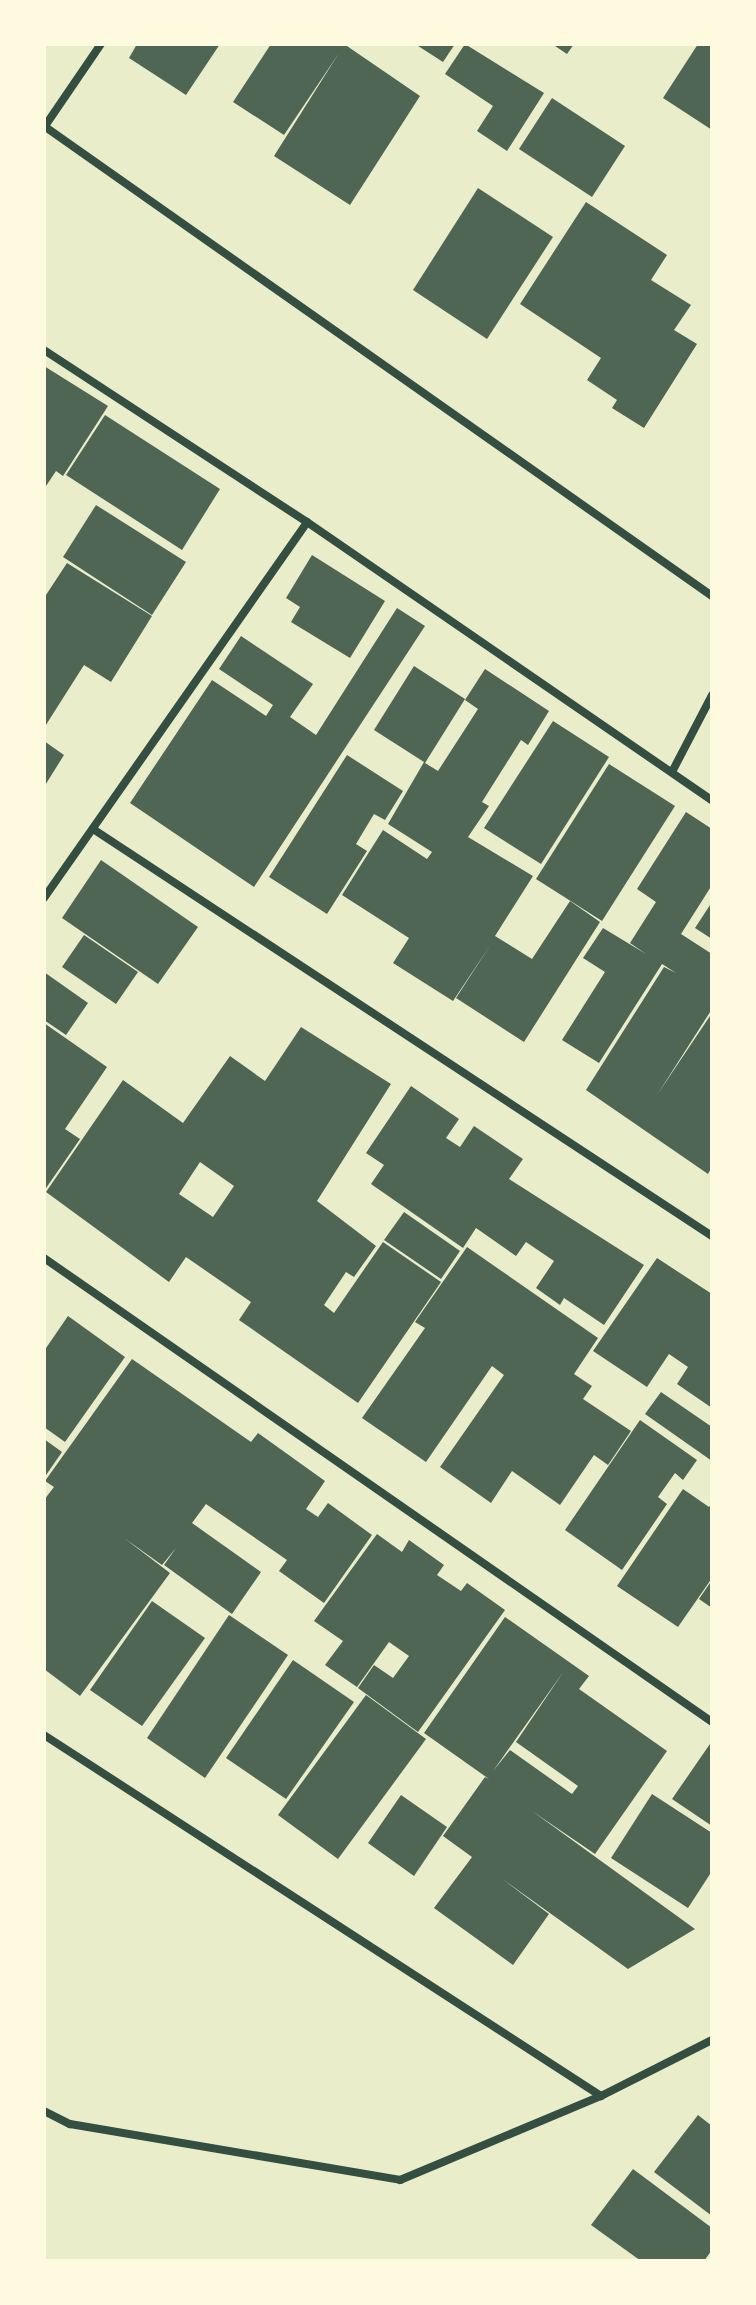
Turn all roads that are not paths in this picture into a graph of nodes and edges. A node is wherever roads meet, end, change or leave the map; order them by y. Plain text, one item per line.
1 (101, 44) edge
2 (44, 126) edge
3 (44, 350) edge
4 (307, 522) junction
5 (712, 596) edge
6 (712, 695) edge
7 (672, 772) junction
8 (712, 800) edge
9 (93, 829) junction
10 (44, 898) edge
11 (712, 1236) edge
12 (44, 1258) edge
13 (712, 1722) edge
14 (44, 1735) edge
15 (712, 2040) edge
16 (601, 2096) junction
17 (44, 2111) edge

1 - 2 street
2 - 5 street
3 - 4 street
4 - 7 street
4 - 9 street
6 - 7 street
7 - 8 street
9 - 10 street
9 - 11 street
12 - 13 street
14 - 16 street
15 - 16 street
16 - 17 street

